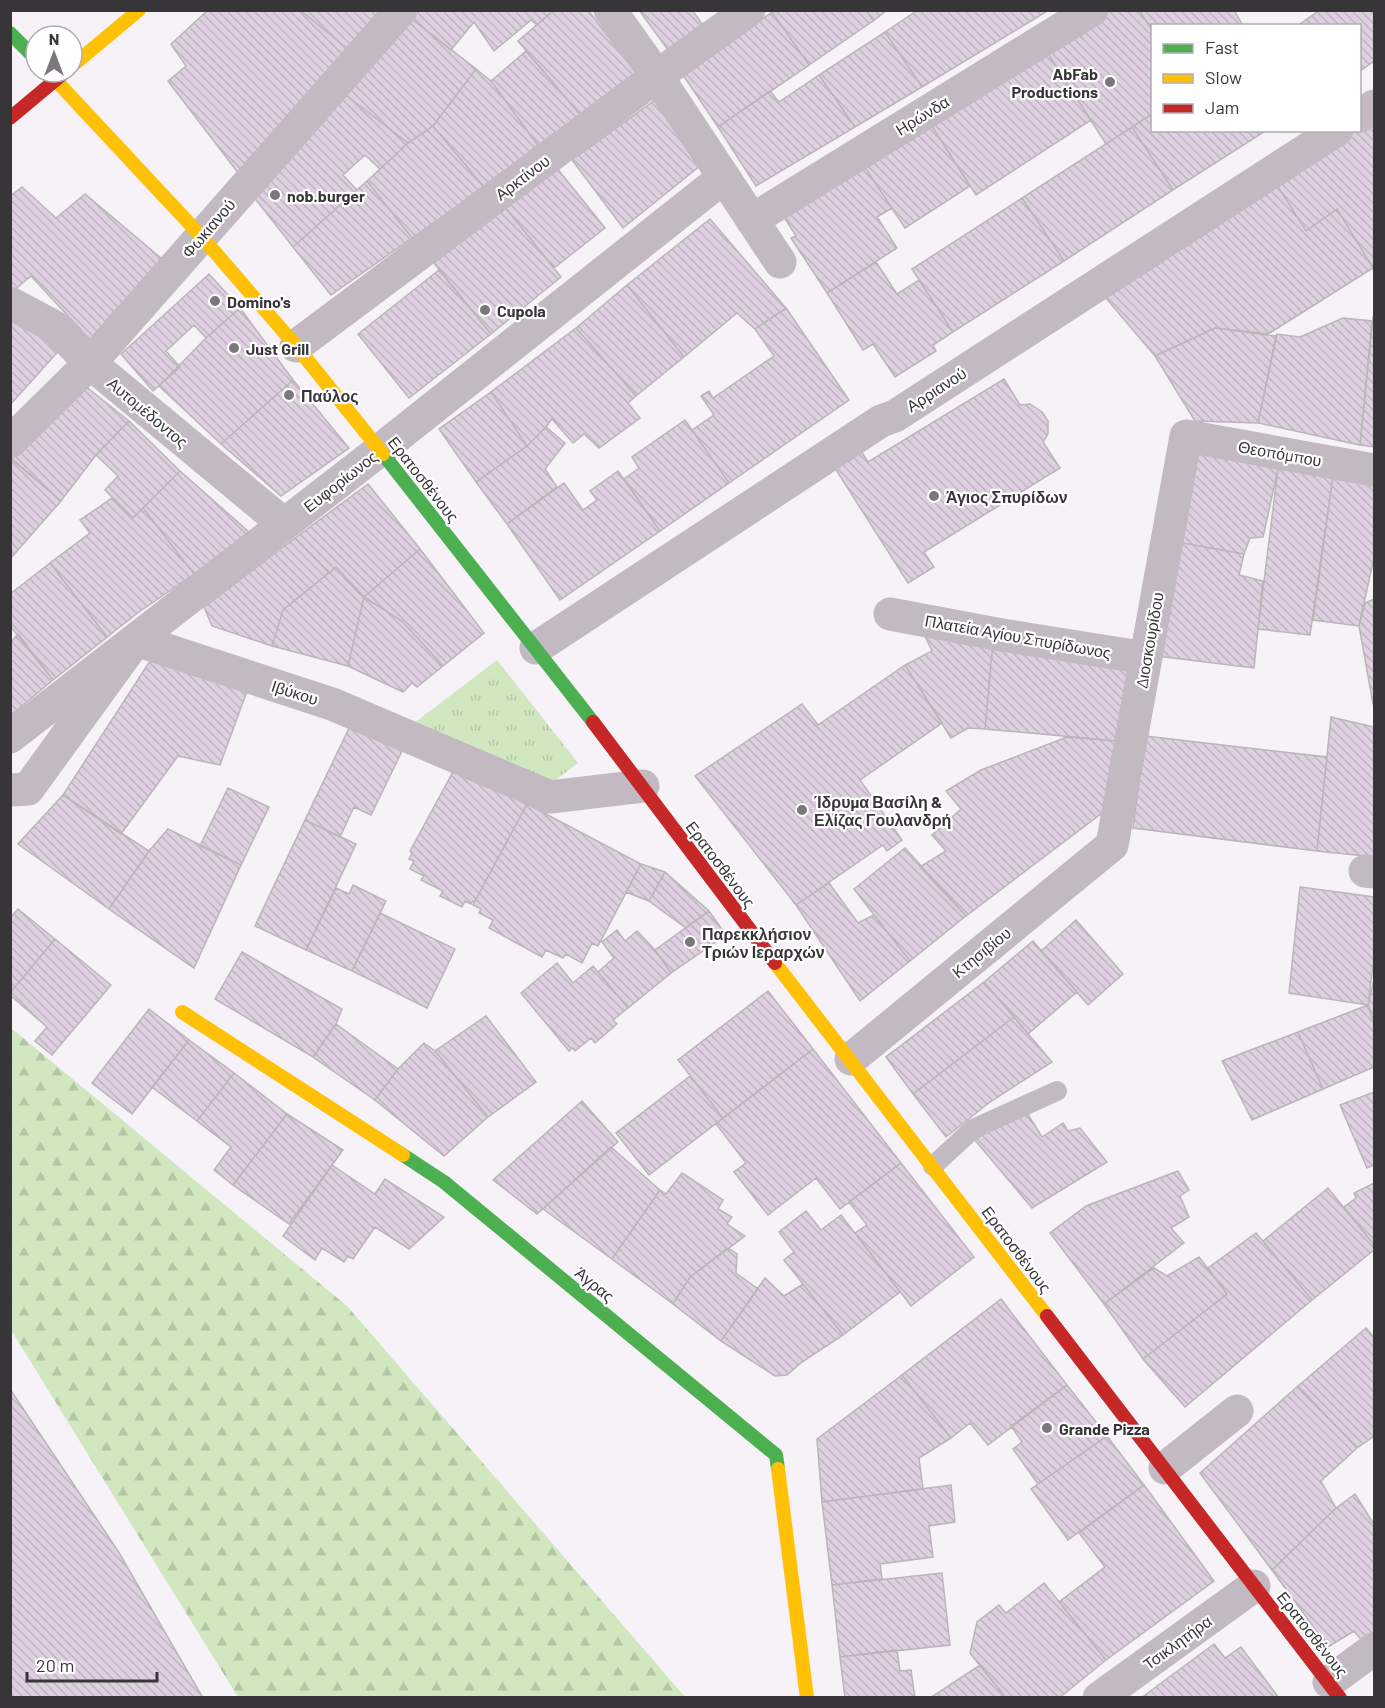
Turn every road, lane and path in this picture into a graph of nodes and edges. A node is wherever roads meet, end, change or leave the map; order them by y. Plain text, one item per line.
1 (139, 10) edge
2 (401, 10) edge
3 (610, 10) edge
4 (749, 10) edge
5 (1092, 10) edge
6 (10, 33) edge
7 (24, 47) edge
8 (84, 56) edge
9 (657, 76) junction
10 (46, 84) edge
11 (64, 84) edge
12 (1374, 106) edge
13 (1361, 115) edge
14 (10, 118) edge
15 (1333, 132) edge
16 (724, 177) junction
17 (752, 220) junction
18 (201, 236) junction
19 (780, 262) dead end
20 (10, 303) edge
21 (296, 346) junction
22 (90, 363) junction
23 (1186, 436) joint
24 (10, 442) edge
25 (381, 450) junction
26 (1374, 470) edge
27 (284, 525) junction
28 (890, 614) dead end
29 (136, 640) junction
30 (536, 648) junction
31 (1146, 658) junction
32 (10, 737) edge
33 (643, 786) junction
34 (10, 790) edge
35 (1112, 845) joint
36 (182, 1012) dead end
37 (851, 1059) junction
38 (1057, 1091) dead end
39 (933, 1166) junction
40 (1237, 1411) dead end
41 (1165, 1468) junction
42 (1254, 1586) junction
43 (1374, 1649) edge
44 (1335, 1690) edge
45 (807, 1698) edge
46 (1100, 1698) edge

1 - 8 main road
2 - 18 street, Φωκιανού
3 - 9 street
4 - 9 street, Αρκτίνου
5 - 17 street, Ηρώνδα
6 - 7 main road
9 - 16 street
9 - 21 street, Αρκτίνου
10 - 14 main road
11 - 18 main road, Ερατοσθένους
12 - 13 street
15 - 30 street, Αρριανού
16 - 17 street
16 - 25 street, Ευφορίωνος
17 - 19 street
18 - 21 main road, Ερατοσθένους
18 - 22 street, Φωκιανού
20 - 22 street, Αυτομέδοντος
21 - 25 main road, Ερατοσθένους
22 - 24 street, Φωκιανού
22 - 27 street, Αυτομέδοντος
23 - 26 street, Θεοπόμπου
23 - 31 street, Διοσκουρίδου
25 - 27 street, Ευφορίωνος
25 - 30 main road, Ερατοσθένους
27 - 29 street, Ευφορίωνος
28 - 31 street, Πλατεία Αγίου Σπυρίδωνος
29 - 32 street, Ευφορίωνος
29 - 33 street, Ιβύκου
29 - 34 street
30 - 33 main road, Ερατοσθένους
31 - 35 street, Διοσκουρίδου
33 - 37 main road, Ερατοσθένους
35 - 37 street, Κτησιβίου
36 - 45 main road, Άγρας
37 - 39 main road, Ερατοσθένους
38 - 39 lane
39 - 41 main road, Ερατοσθένους
40 - 41 street
41 - 42 main road, Ερατοσθένους
42 - 44 main road, Ερατοσθένους
42 - 46 street, Τσικλητήρα
43 - 44 street

